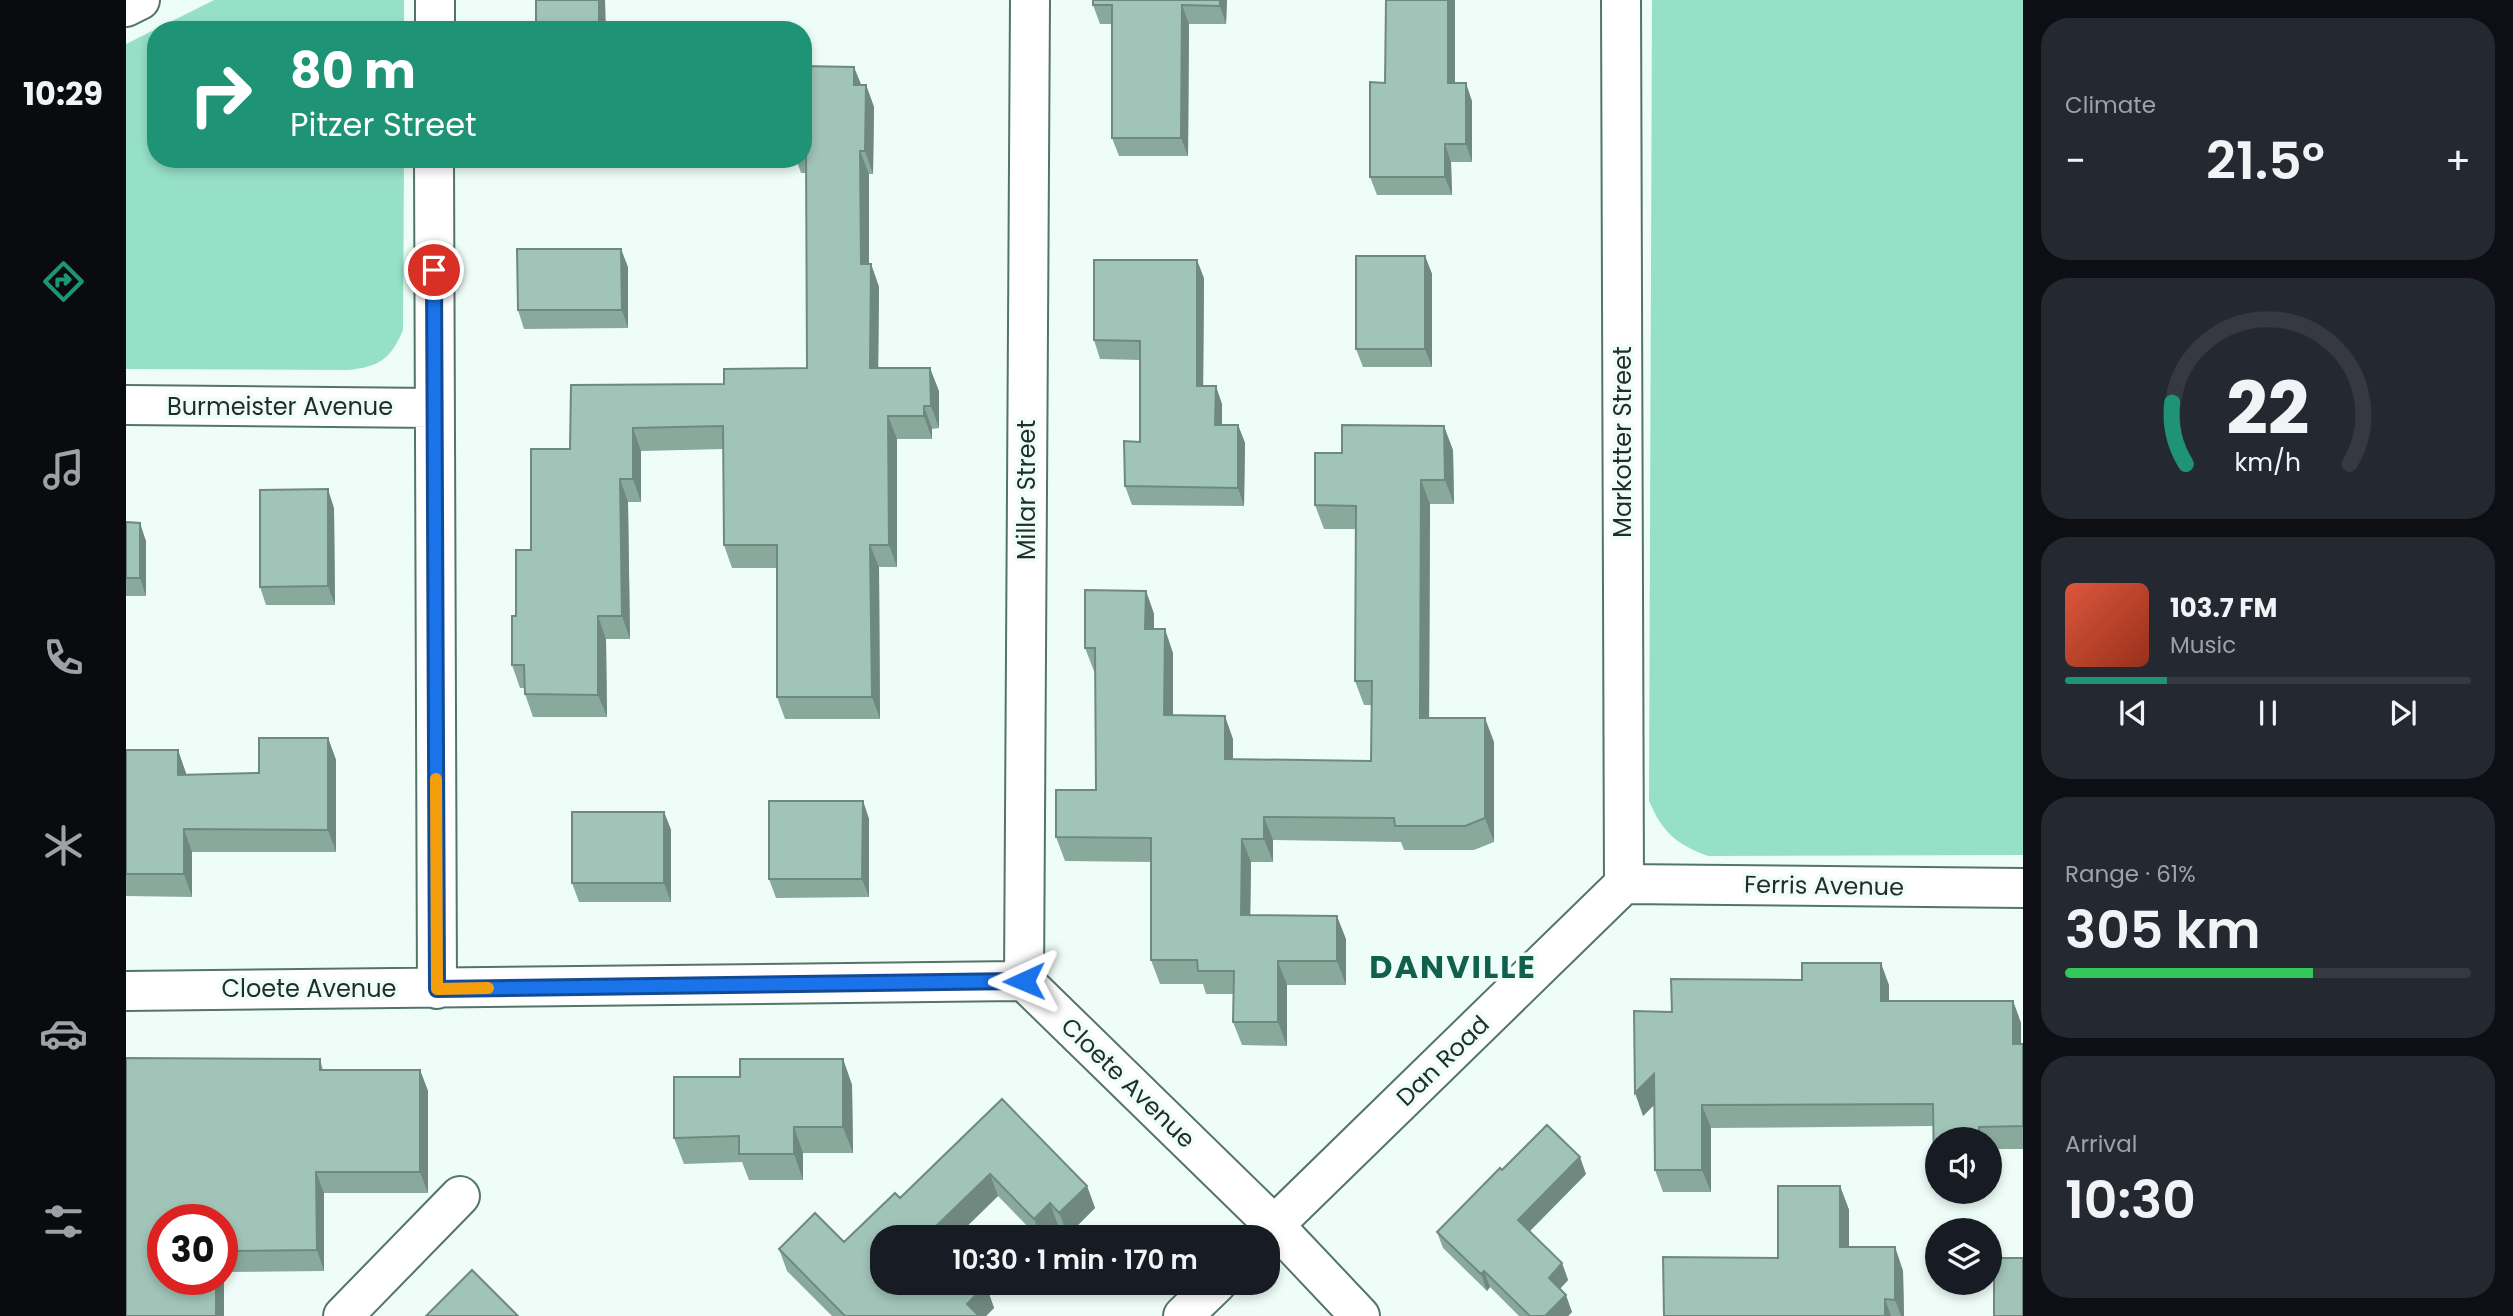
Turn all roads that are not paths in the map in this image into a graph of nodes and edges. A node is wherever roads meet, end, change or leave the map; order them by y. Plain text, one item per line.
1 (140, 0) edge
2 (435, 0) edge
3 (1030, 0) edge
4 (1621, 0) edge
5 (126, 7) edge
6 (435, 21) edge
7 (434, 168) edge
8 (126, 405) edge
9 (434, 408) junction
10 (1624, 884) junction
11 (2023, 888) edge
12 (1024, 981) junction
13 (437, 989) junction
14 (126, 991) edge
15 (460, 1196) dead end
16 (1262, 1225) edge
17 (1274, 1225) edge
18 (1280, 1242) edge
19 (1205, 1295) edge
20 (343, 1316) edge
21 (1183, 1316) edge
22 (1360, 1316) edge

1 - 5 street
2 - 6 street
3 - 12 street, Millar Street
4 - 10 street, Markotter Street
7 - 9 street
8 - 9 street, Burmeister Avenue
9 - 13 street
10 - 11 street, Ferris Avenue
10 - 17 street, Dan Road
12 - 13 street, Cloete Avenue
12 - 16 street, Cloete Avenue
13 - 14 street, Cloete Avenue
15 - 20 street
18 - 22 street, Cloete Avenue
19 - 21 street

